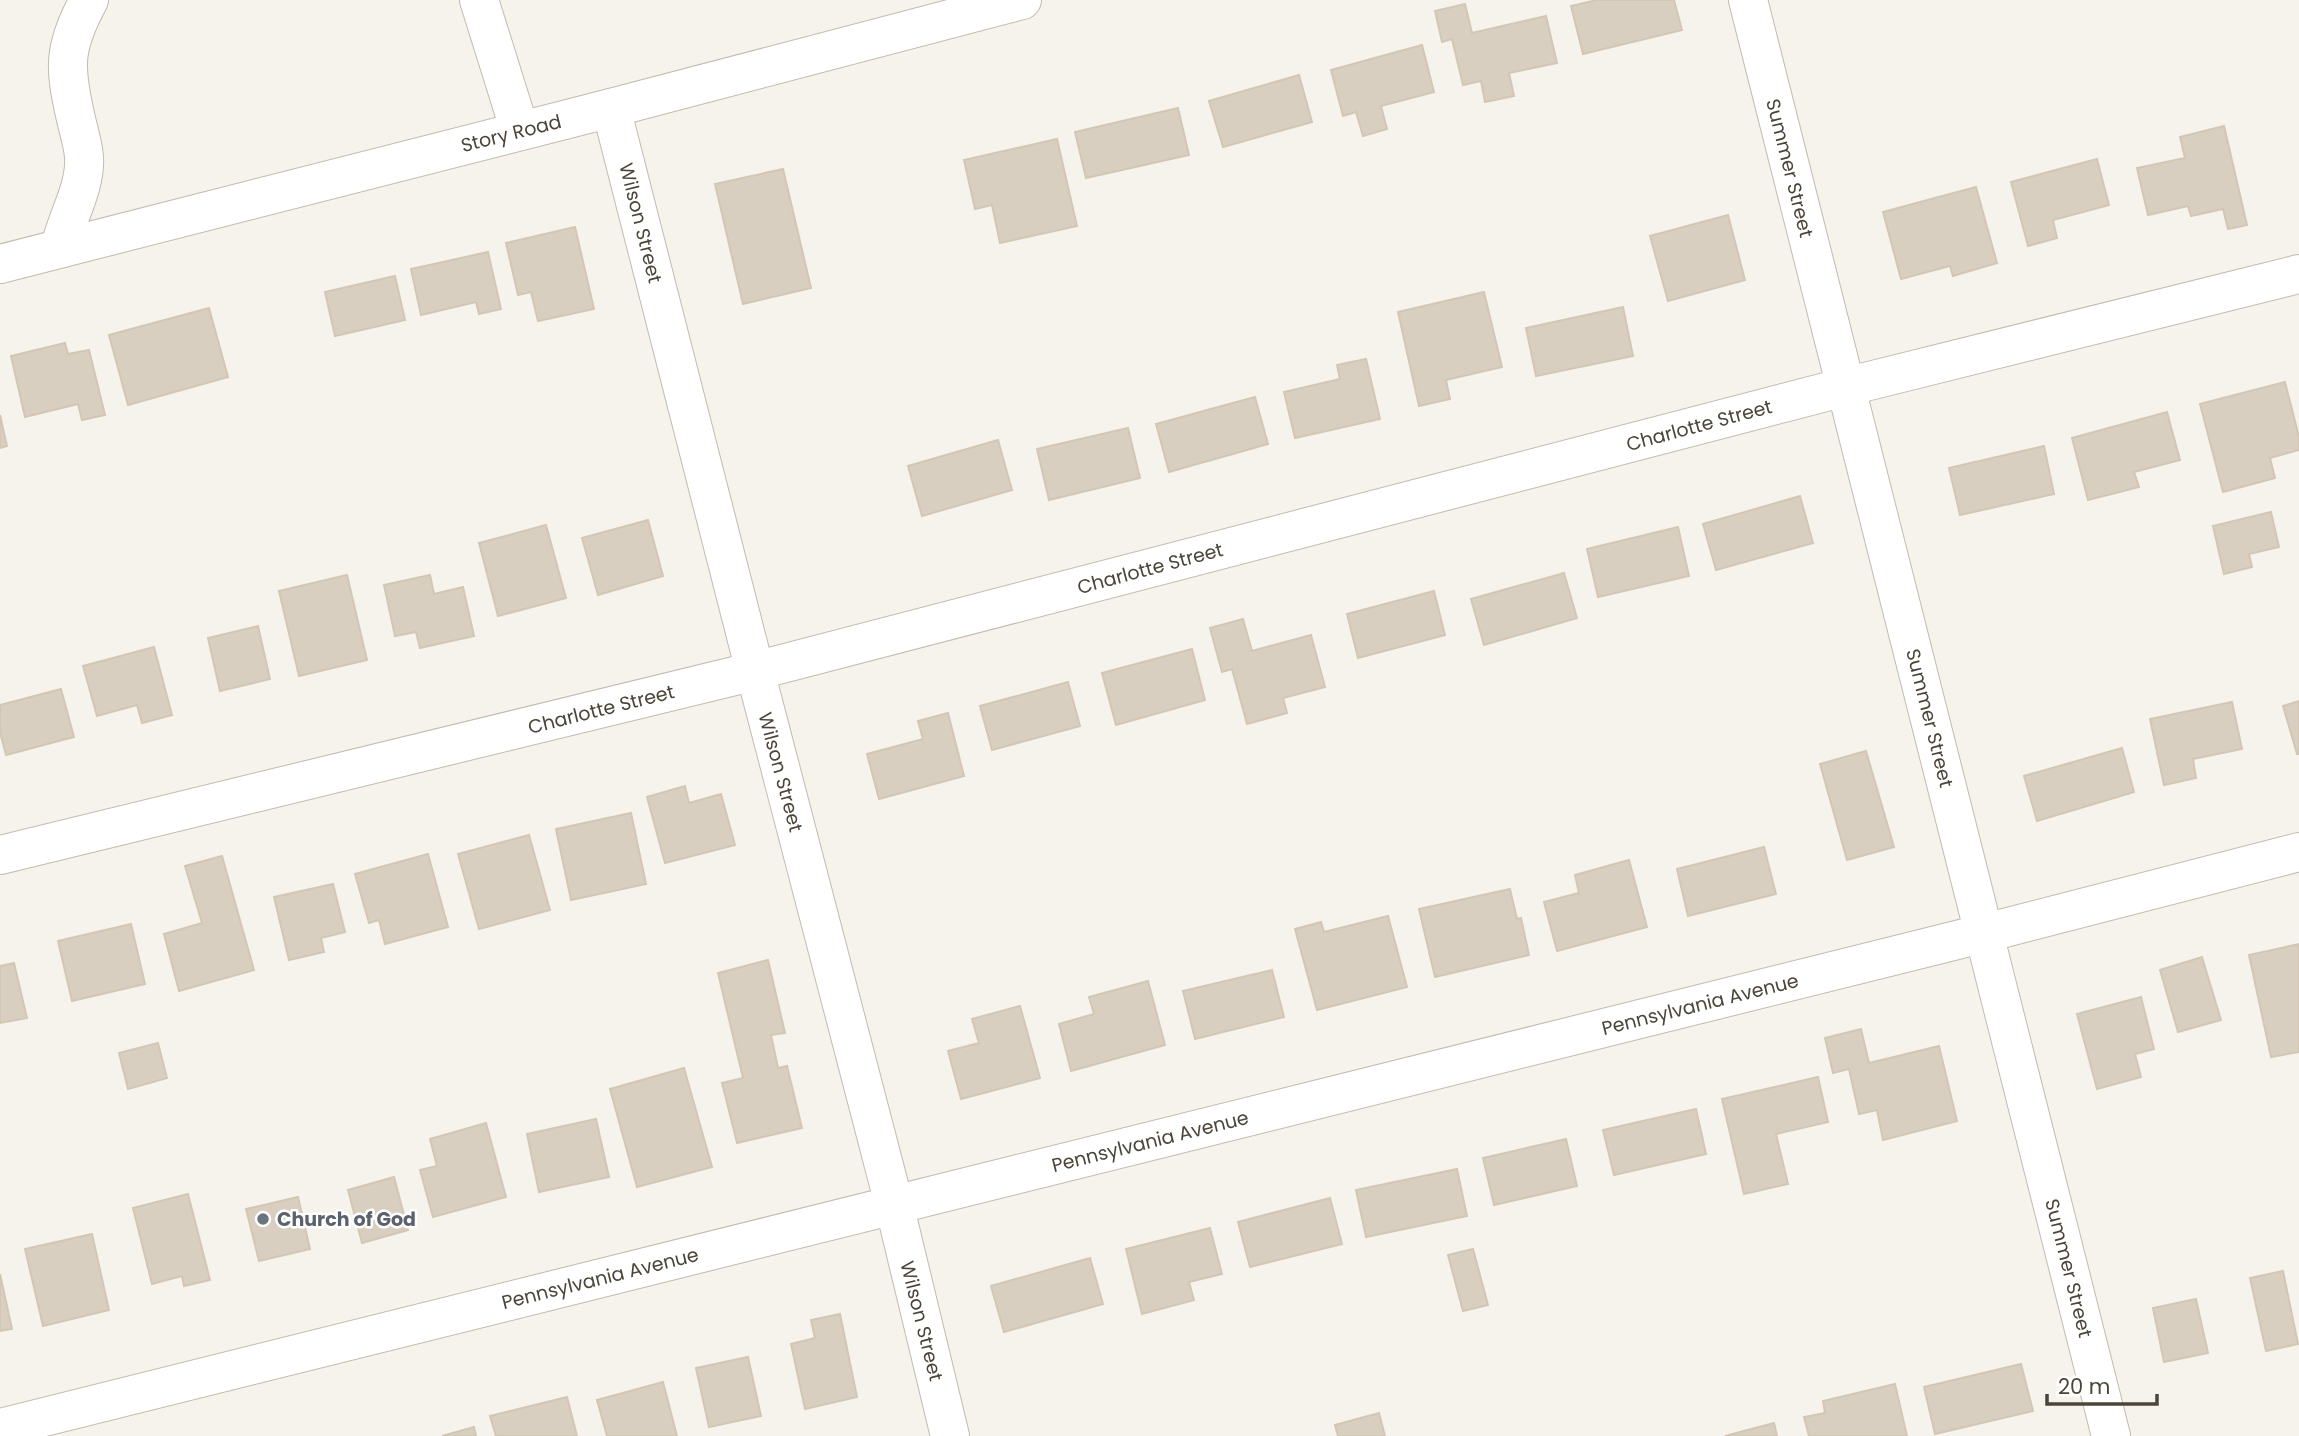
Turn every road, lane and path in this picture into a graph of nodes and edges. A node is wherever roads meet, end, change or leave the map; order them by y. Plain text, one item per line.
1 (89, 0) edge
2 (479, 0) edge
3 (1022, 0) edge
4 (1748, 0) edge
5 (611, 108) junction
6 (520, 131) junction
7 (63, 248) junction
8 (0, 264) edge
9 (2299, 274) edge
10 (1845, 387) junction
11 (755, 671) junction
12 (2299, 852) edge
13 (0, 855) edge
14 (1985, 933) junction
15 (894, 1204) junction
16 (0, 1428) edge
17 (950, 1436) edge
18 (2111, 1436) edge

1 - 7 street
2 - 6 street
3 - 5 street, Story Road
4 - 10 street, Summer Street
5 - 6 street, Story Road
5 - 11 street, Wilson Street
6 - 7 street, Story Road
7 - 8 street, Story Road
9 - 10 street, Charlotte Street
10 - 11 street, Charlotte Street
10 - 14 street, Summer Street
11 - 13 street, Charlotte Street
11 - 15 street, Wilson Street
12 - 14 street, Pennsylvania Avenue
14 - 15 street, Pennsylvania Avenue
14 - 18 street, Summer Street
15 - 16 street, Pennsylvania Avenue
15 - 17 street, Wilson Street

